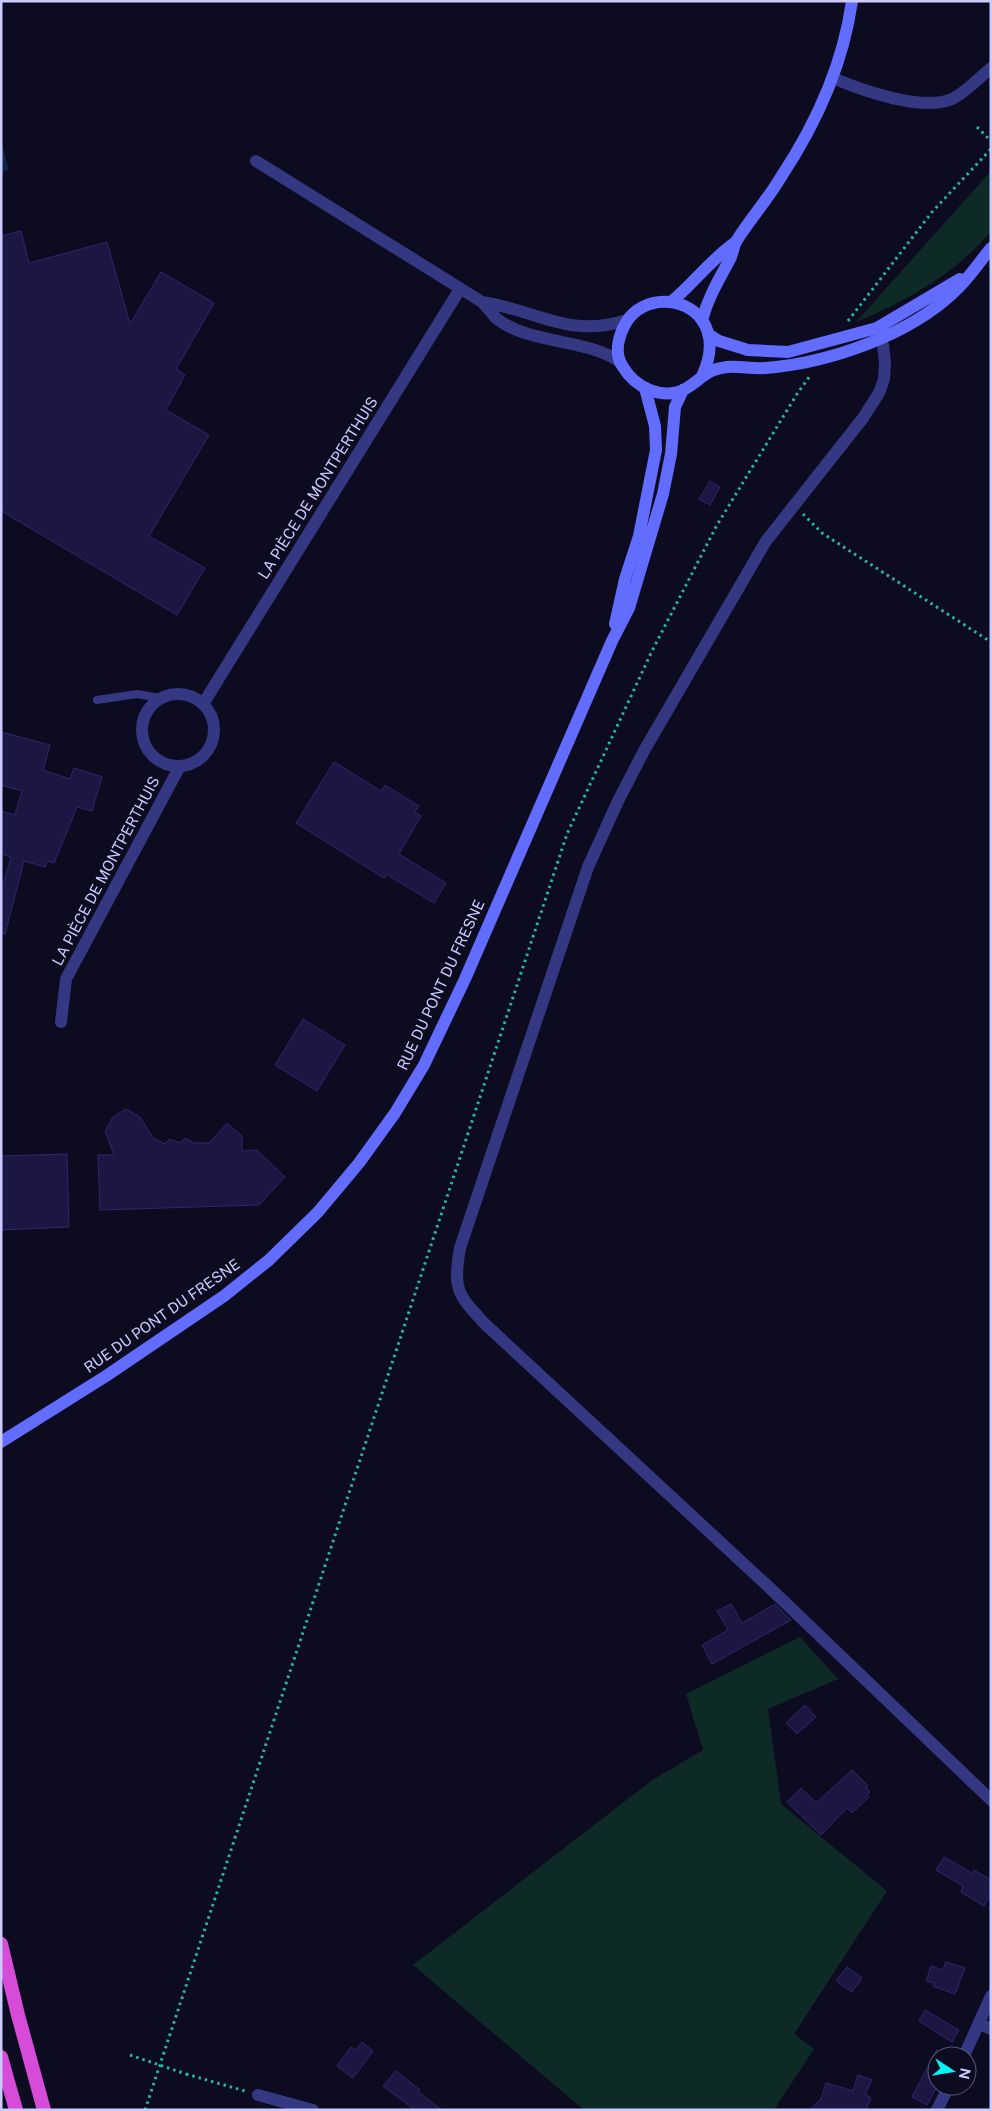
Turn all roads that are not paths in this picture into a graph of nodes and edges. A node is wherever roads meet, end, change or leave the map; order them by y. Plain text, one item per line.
1 (852, 1) edge
2 (991, 68) edge
3 (832, 78) junction
4 (256, 161) dead end
5 (736, 242) junction
6 (991, 248) edge
7 (460, 289) junction
8 (482, 302) junction
9 (671, 302) junction
10 (628, 320) junction
11 (702, 320) junction
12 (879, 333) junction
13 (708, 334) junction
14 (620, 362) junction
15 (703, 374) junction
16 (645, 388) junction
17 (683, 390) junction
18 (612, 641) junction
19 (160, 698) junction
20 (97, 700) dead end
21 (203, 704) junction
22 (180, 766) junction
23 (61, 1022) dead end
24 (1, 1442) edge
25 (991, 1800) edge
26 (1, 1944) edge
27 (991, 1996) edge
28 (985, 2027) edge
29 (971, 2046) edge
30 (1, 2057) edge
31 (258, 2095) road end
32 (944, 2096) edge
33 (16, 2110) edge
34 (44, 2110) edge
35 (313, 2110) edge
36 (937, 2110) edge

1 - 3 main road
2 - 3 street
3 - 5 main road
4 - 7 street
5 - 9 main road
5 - 11 main road
6 - 12 main road
7 - 8 street
7 - 21 street, LA PIÈCE DE MONTPERTHUIS
8 - 10 street
8 - 14 street
9 - 10 main road
9 - 11 main road
10 - 14 main road
11 - 13 main road
12 - 13 main road
12 - 15 main road
12 - 25 street
13 - 15 main road
14 - 16 main road
15 - 17 main road
16 - 17 main road
16 - 18 main road, RUE DU PONT DU FRESNE
17 - 18 main road, RUE DU PONT DU FRESNE
18 - 24 main road, RUE DU PONT DU FRESNE
19 - 20 lane
19 - 21 street
19 - 22 street, LA PIÈCE DE MONTPERTHUIS
21 - 22 street, LA PIÈCE DE MONTPERTHUIS
22 - 23 street, LA PIÈCE DE MONTPERTHUIS
26 - 34 highway
27 - 28 street
28 - 29 street
30 - 33 highway
31 - 35 street
32 - 36 street

